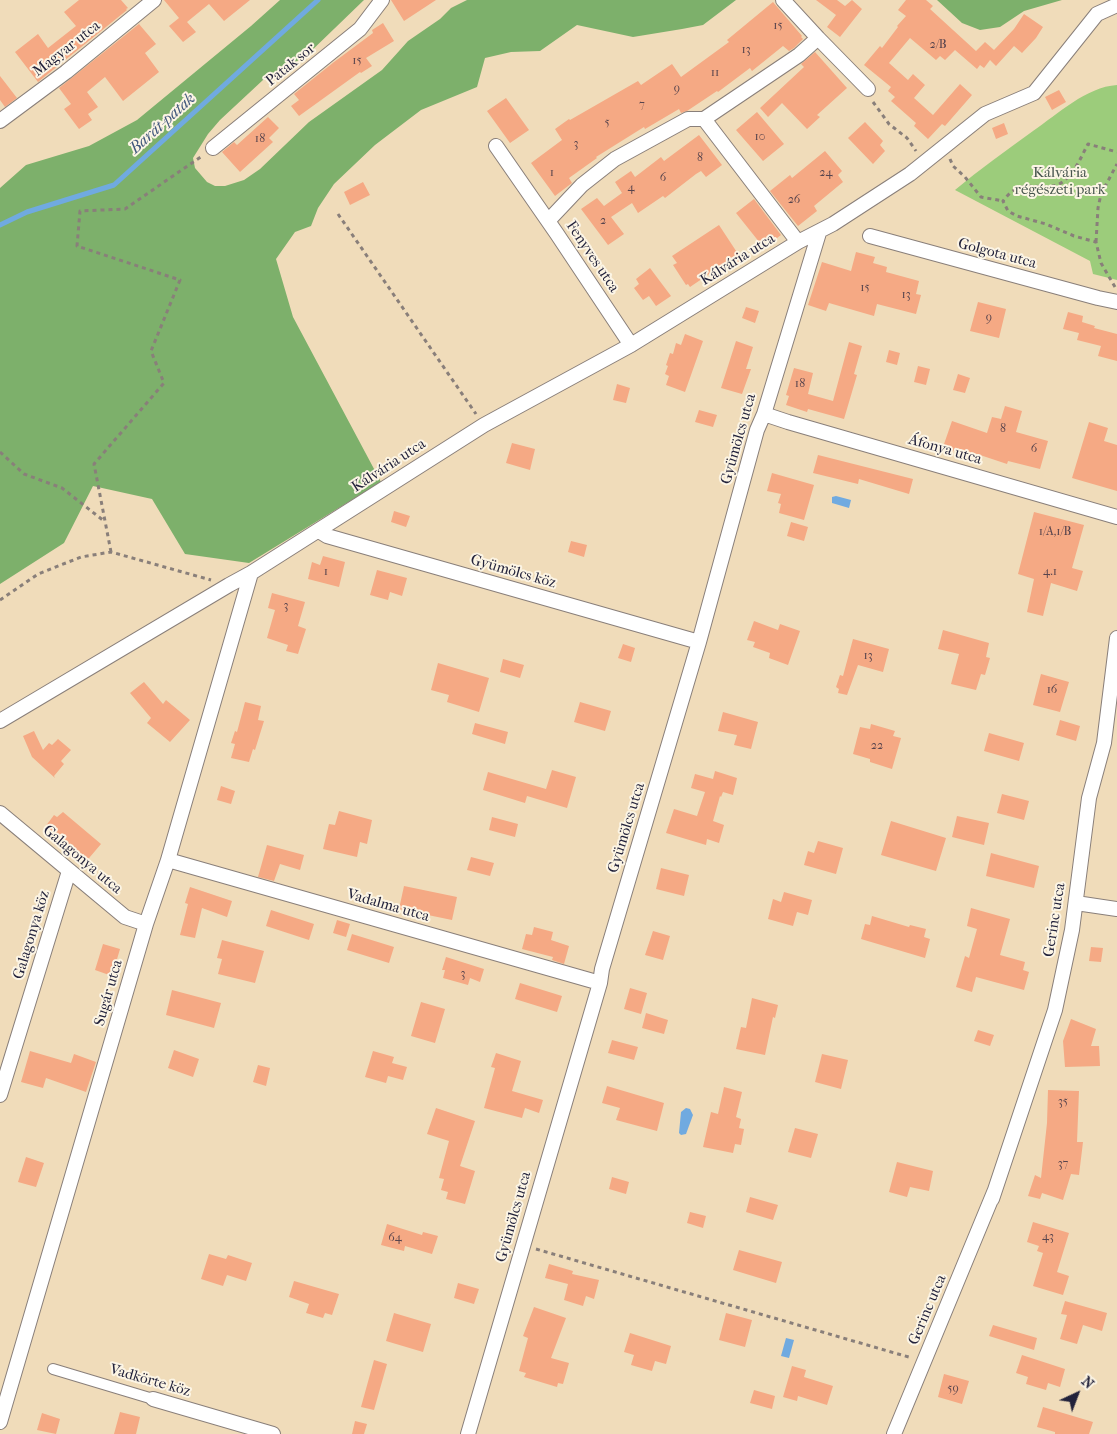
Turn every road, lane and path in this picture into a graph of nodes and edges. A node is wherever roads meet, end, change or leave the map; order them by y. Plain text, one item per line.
1 (154, 0) edge
2 (382, 0) edge
3 (784, 0) edge
4 (1117, 4) edge
5 (818, 38) junction
6 (868, 89) joint
7 (704, 119) junction
8 (0, 121) edge
9 (907, 138) dead end
10 (496, 146) dead end
11 (213, 148) joint
12 (1117, 152) edge
13 (949, 155) dead end
14 (1117, 164) edge
15 (1003, 201) junction
16 (338, 214) dead end
17 (548, 222) junction
18 (819, 233) junction
19 (870, 236) dead end
20 (798, 242) junction
21 (1096, 242) junction
22 (1117, 289) edge
23 (1117, 302) edge
24 (631, 345) junction
25 (764, 414) junction
26 (484, 425) junction
27 (0, 452) edge
28 (1117, 517) edge
29 (105, 522) junction
30 (319, 531) junction
31 (110, 552) junction
32 (251, 574) junction
33 (229, 584) junction
34 (0, 600) edge
35 (1117, 638) edge
36 (700, 642) junction
37 (0, 722) edge
38 (0, 813) edge
39 (168, 860) junction
40 (69, 871) junction
41 (1076, 902) junction
42 (1117, 909) edge
43 (146, 924) junction
44 (600, 983) junction
45 (0, 1095) edge
46 (992, 1199) junction
47 (523, 1245) junction
48 (924, 1362) junction
49 (53, 1369) dead end
50 (153, 1399) joint
51 (0, 1422) edge
52 (273, 1434) edge
53 (468, 1434) edge
54 (894, 1434) edge

1 - 8 street, Magyar utca
2 - 11 street, Patak sor
3 - 5 street
4 - 18 street
5 - 6 street
5 - 7 street, Fenyves utca
6 - 9 path
7 - 17 street, Fenyves utca
7 - 20 street
10 - 17 street
11 - 29 path
12 - 15 path
13 - 15 path
14 - 21 path
15 - 21 path
16 - 26 path
17 - 24 street, Fenyves utca
18 - 20 street, Kálvária utca
18 - 25 street, Gyümölcs utca
19 - 23 street, Golgota utca
20 - 24 street, Kálvária utca
21 - 22 path
24 - 26 street, Kálvária utca
25 - 28 street, Áfonya utca
25 - 36 street, Gyümölcs utca
26 - 30 street, Kálvária utca
27 - 29 path
29 - 31 path
30 - 32 street, Kálvária utca
30 - 36 street, Gyümölcs köz
31 - 33 path
31 - 34 path
32 - 33 street, Kálvária utca
32 - 39 street, Sugár utca
33 - 37 street, Kálvária utca
35 - 41 street, Gerinc utca
36 - 44 street, Gyümölcs utca
38 - 40 street, Galagonya utca
39 - 43 street, Sugár utca
39 - 44 street, Vadalma utca
40 - 43 street, Galagonya utca
40 - 45 street, Galagonya köz
41 - 42 street
41 - 46 street, Gerinc utca
43 - 51 street, Sugár utca
44 - 47 street, Gyümölcs utca
46 - 46 street, Gerinc utca
46 - 48 street, Gerinc utca
47 - 48 path
47 - 53 street, Gyümölcs utca
48 - 54 street, Gerinc utca
49 - 50 street, Vadkörte köz
50 - 52 street, Vadkörte köz

